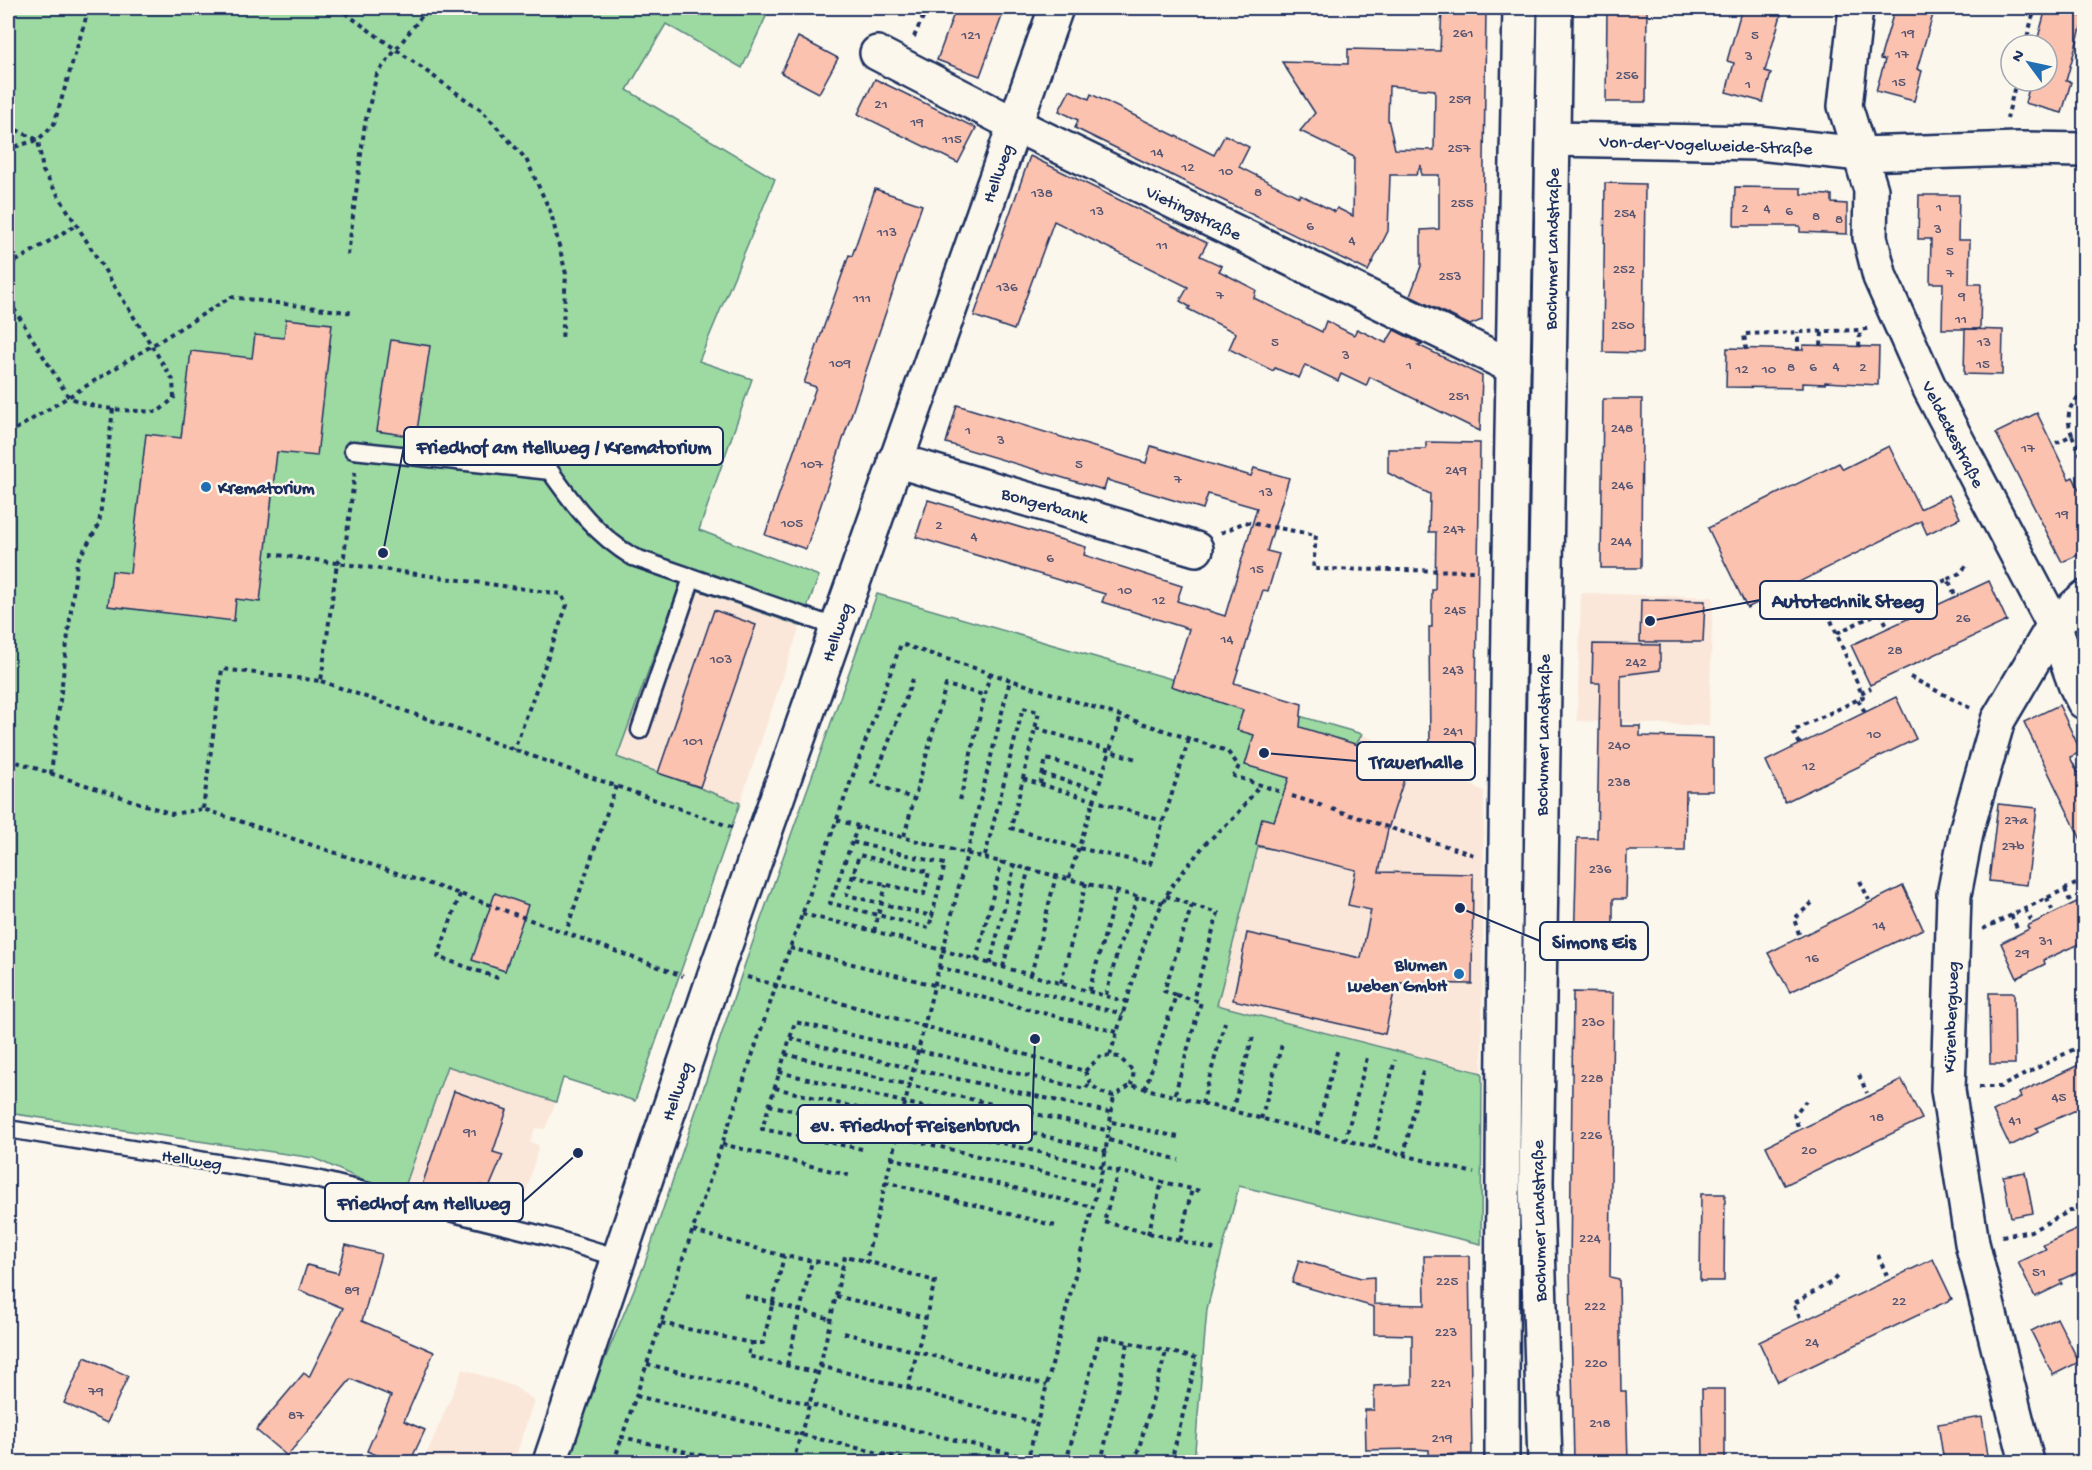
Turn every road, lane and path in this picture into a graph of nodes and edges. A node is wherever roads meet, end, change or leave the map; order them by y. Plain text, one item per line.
1 (89, 8) edge
2 (338, 8) edge
3 (428, 8) edge
4 (1056, 8) edge
5 (1520, 8) edge
6 (1555, 8) edge
7 (1856, 8) edge
8 (2035, 8) edge
9 (2028, 33) edge
10 (395, 47) junction
11 (877, 53) dead end
12 (2013, 93) edge
13 (1014, 124) junction
14 (8, 126) edge
15 (1553, 139) junction
16 (38, 140) junction
17 (2004, 149) junction
18 (2085, 150) edge
19 (8, 152) edge
20 (1860, 154) junction
21 (76, 225) junction
22 (348, 255) dead end
23 (8, 266) edge
24 (8, 299) edge
25 (354, 313) dead end
26 (1896, 315) junction
27 (1860, 330) junction
28 (1798, 332) junction
29 (1822, 332) junction
30 (562, 341) dead end
31 (151, 345) junction
32 (1821, 346) dead end
33 (1859, 347) dead end
34 (1746, 350) dead end
35 (1798, 351) dead end
36 (1513, 367) junction
37 (2085, 394) edge
38 (68, 396) junction
39 (112, 409) junction
40 (8, 434) edge
41 (2072, 435) junction
42 (2056, 443) dead end
43 (355, 450) joint
44 (895, 460) junction
45 (2085, 462) edge
46 (1196, 549) joint
47 (271, 554) dead end
48 (338, 563) junction
49 (1966, 565) dead end
50 (1509, 571) junction
51 (692, 578) junction
52 (1948, 579) junction
53 (1955, 596) dead end
54 (2085, 598) edge
55 (1881, 612) junction
56 (1828, 613) dead end
57 (2054, 625) junction
58 (1888, 627) dead end
59 (838, 628) junction
60 (1837, 633) junction
61 (990, 673) junction
62 (1910, 677) dead end
63 (913, 679) dead end
64 (1010, 680) junction
65 (321, 681) junction
66 (1871, 688) dead end
67 (1861, 693) junction
68 (984, 695) junction
69 (1858, 700) junction
70 (2085, 702) edge
71 (1865, 712) dead end
72 (1121, 716) junction
73 (1998, 720) junction
74 (1036, 728) junction
75 (640, 730) dead end
76 (1189, 738) junction
77 (1800, 744) dead end
78 (514, 750) junction
79 (1109, 751) junction
80 (8, 759) edge
81 (1136, 759) dead end
82 (1102, 773) junction
83 (51, 774) junction
84 (1042, 774) junction
85 (1023, 779) junction
86 (1040, 784) junction
87 (1260, 785) junction
88 (616, 786) junction
89 (1097, 790) junction
90 (1284, 793) dead end
91 (1292, 796) dead end
92 (914, 799) junction
93 (1094, 799) junction
94 (960, 800) dead end
95 (1323, 806) dead end
96 (203, 809) junction
97 (1332, 809) dead end
98 (837, 820) junction
99 (1163, 821) junction
100 (858, 826) junction
101 (904, 837) junction
102 (763, 838) junction
103 (852, 842) junction
104 (1078, 848) junction
105 (968, 852) junction
106 (985, 856) junction
107 (1002, 861) junction
108 (1506, 863) junction
109 (1015, 864) junction
110 (1029, 868) junction
111 (853, 876) junction
112 (1056, 876) junction
113 (1069, 878) junction
114 (2085, 880) edge
115 (1860, 881) dead end
116 (1086, 883) junction
117 (886, 885) junction
118 (2065, 889) junction
119 (1117, 891) junction
120 (460, 894) junction
121 (1138, 897) junction
122 (1166, 897) junction
123 (2047, 898) junction
124 (1869, 900) dead end
125 (2070, 901) dead end
126 (1163, 903) junction
127 (1812, 903) dead end
128 (881, 904) junction
129 (1192, 905) junction
130 (2025, 909) junction
131 (2052, 910) dead end
132 (802, 914) junction
133 (2011, 915) junction
134 (878, 916) junction
135 (932, 916) junction
136 (2031, 920) dead end
137 (2018, 930) dead end
138 (874, 931) junction
139 (1953, 931) junction
140 (1798, 934) dead end
141 (565, 935) junction
142 (790, 948) junction
143 (943, 951) junction
144 (976, 960) junction
145 (990, 964) junction
146 (939, 967) junction
147 (1003, 967) junction
148 (1030, 975) junction
149 (714, 977) junction
150 (498, 978) dead end
151 (935, 983) junction
152 (1061, 983) junction
153 (776, 986) junction
154 (1089, 991) junction
155 (1106, 995) junction
156 (1176, 995) junction
157 (1193, 1000) junction
158 (1127, 1002) junction
159 (1123, 1014) junction
160 (1225, 1022) dead end
161 (923, 1026) junction
162 (1117, 1032) junction
163 (1254, 1033) dead end
164 (790, 1038) junction
165 (1283, 1041) dead end
166 (2085, 1044) edge
167 (1338, 1048) dead end
168 (917, 1052) junction
169 (785, 1054) junction
170 (1368, 1054) dead end
171 (1110, 1055) junction
172 (1395, 1060) dead end
173 (913, 1069) junction
174 (1423, 1070) dead end
175 (1085, 1071) junction
176 (779, 1072) junction
177 (1859, 1075) dead end
178 (1090, 1083) junction
179 (909, 1085) junction
180 (1131, 1085) junction
181 (775, 1088) junction
182 (1145, 1089) junction
183 (1948, 1090) junction
184 (1867, 1093) dead end
185 (1114, 1096) junction
186 (1174, 1097) junction
187 (1806, 1101) dead end
188 (904, 1104) junction
189 (1202, 1104) junction
190 (769, 1105) junction
191 (1232, 1112) junction
192 (1113, 1113) junction
193 (901, 1119) junction
194 (1261, 1119) junction
195 (1112, 1122) junction
196 (1798, 1126) dead end
197 (8, 1129) edge
198 (1110, 1131) junction
199 (1316, 1134) junction
200 (897, 1135) junction
201 (1178, 1137) dead end
202 (1109, 1140) junction
203 (1345, 1140) junction
204 (722, 1144) junction
205 (1373, 1148) junction
206 (862, 1149) dead end
207 (1106, 1151) junction
208 (1404, 1155) junction
209 (891, 1158) junction
210 (1179, 1160) dead end
211 (1103, 1167) junction
212 (1118, 1171) junction
213 (852, 1176) dead end
214 (1502, 1179) junction
215 (885, 1182) junction
216 (1162, 1182) junction
217 (1098, 1186) junction
218 (1192, 1189) junction
219 (1200, 1191) dead end
220 (2085, 1204) edge
221 (1093, 1207) junction
222 (1056, 1226) dead end
223 (693, 1231) junction
224 (1148, 1234) junction
225 (1971, 1237) junction
226 (1180, 1240) junction
227 (1218, 1250) dead end
228 (1878, 1255) dead end
229 (784, 1256) junction
230 (619, 1258) junction
231 (812, 1261) junction
232 (866, 1262) junction
233 (843, 1266) junction
234 (1838, 1275) dead end
235 (1887, 1276) dead end
236 (746, 1296) dead end
237 (836, 1296) junction
238 (773, 1303) junction
239 (801, 1310) junction
240 (926, 1318) junction
241 (1800, 1318) dead end
242 (831, 1319) junction
243 (661, 1323) junction
244 (844, 1333) dead end
245 (751, 1343) junction
246 (1128, 1343) junction
247 (918, 1350) junction
248 (1166, 1352) junction
249 (647, 1364) junction
250 (787, 1365) junction
251 (820, 1366) junction
252 (818, 1373) junction
253 (1047, 1385) junction
254 (908, 1388) junction
255 (636, 1396) junction
256 (809, 1405) junction
257 (1037, 1423) junction
258 (801, 1434) junction
259 (622, 1437) junction
260 (1027, 1460) edge
261 (1941, 1460) dead end
262 (549, 1462) edge
263 (614, 1462) edge
264 (728, 1462) edge
265 (793, 1462) edge
266 (917, 1462) edge
267 (1066, 1462) edge
268 (1101, 1462) edge
269 (1135, 1462) edge
270 (1172, 1462) edge
271 (1502, 1462) edge
272 (1545, 1462) edge
273 (1933, 1462) edge
274 (2027, 1462) edge

1 - 16 path
2 - 10 path
3 - 10 path
4 - 13 street, Hellweg
5 - 36 street, Bochumer Landstraße
6 - 15 street, Bochumer Landstraße
7 - 20 street
8 - 9 path
10 - 22 path
10 - 30 path
11 - 13 street, Vietingstraße
12 - 17 path
13 - 36 street, Vietingstraße
13 - 44 street, Hellweg
14 - 16 path
15 - 20 street, Von-der-Vogelweide-Straße
15 - 272 street, Bochumer Landstraße
16 - 19 path
16 - 21 path
17 - 18 street, Von-der-Vogelweide-Straße
17 - 20 street, Von-der-Vogelweide-Straße
20 - 26 street, Veldeckestraße
21 - 23 path
21 - 31 path
24 - 38 path
25 - 31 path
26 - 27 path
26 - 57 street, Veldeckestraße
27 - 29 path
27 - 33 path
28 - 29 path
28 - 34 path
28 - 35 path
29 - 32 path
31 - 38 path
31 - 39 path
36 - 50 street, Bochumer Landstraße
37 - 41 path
38 - 39 path
38 - 40 path
39 - 83 path
41 - 42 path
41 - 45 path
43 - 48 path
43 - 51 lane
44 - 46 street, Bongerbank
44 - 59 street, Hellweg
46 - 50 path
47 - 48 path
48 - 65 path
48 - 78 path
49 - 52 path
50 - 108 street, Bochumer Landstraße
51 - 59 lane
51 - 75 lane
52 - 53 path
52 - 55 path
54 - 57 street, Kürenbergweg
55 - 58 path
55 - 60 path
56 - 60 path
57 - 70 street, Veldeckestraße
57 - 73 street, Kürenbergweg
59 - 102 street, Hellweg
60 - 67 path
61 - 64 path
61 - 68 path
61 - 98 path
62 - 73 path
63 - 92 path
64 - 72 path
64 - 105 path
65 - 78 path
65 - 96 path
66 - 67 path
67 - 69 path
68 - 92 path
68 - 94 path
69 - 71 path
69 - 77 path
72 - 76 path
72 - 79 path
73 - 139 street, Kürenbergweg
74 - 79 path
74 - 85 path
74 - 106 path
76 - 87 path
76 - 99 path
78 - 88 path
79 - 81 path
79 - 82 path
80 - 83 path
82 - 84 path
82 - 89 path
83 - 96 path
84 - 86 path
84 - 89 path
85 - 86 path
85 - 104 path
86 - 93 path
87 - 90 path
87 - 122 path
88 - 102 path
88 - 141 path
89 - 93 path
91 - 95 path
92 - 101 path
93 - 99 path
93 - 104 path
96 - 120 path
97 - 108 path
98 - 100 path
98 - 132 path
99 - 104 path
100 - 101 path
100 - 103 path
101 - 105 path
102 - 149 street, Hellweg
103 - 134 path
103 - 135 path
104 - 113 path
105 - 106 path
105 - 143 path
106 - 107 path
107 - 109 path
107 - 144 path
108 - 214 street, Bochumer Landstraße
109 - 110 path
109 - 145 path
110 - 112 path
110 - 147 path
111 - 117 path
111 - 117 path
111 - 128 path
112 - 113 path
112 - 148 path
113 - 116 path
114 - 118 path
115 - 124 path
116 - 119 path
116 - 152 path
117 - 128 path
118 - 123 path
118 - 125 path
119 - 121 path
119 - 154 path
120 - 141 path
120 - 150 path
121 - 126 path
121 - 155 path
122 - 126 path
122 - 129 path
123 - 130 path
123 - 131 path
126 - 158 path
127 - 140 path
128 - 134 path
128 - 135 path
129 - 156 path
129 - 157 path
130 - 133 path
130 - 136 path
132 - 138 path
132 - 142 path
133 - 137 path
133 - 139 path
134 - 135 path
134 - 138 path
138 - 143 path
139 - 183 street, Kürenbergweg
141 - 149 path
142 - 151 path
142 - 153 path
143 - 144 path
143 - 146 path
144 - 145 path
145 - 147 path
146 - 151 path
146 - 159 path
147 - 148 path
148 - 152 path
149 - 153 path
149 - 230 street, Hellweg
151 - 161 path
151 - 162 path
152 - 154 path
153 - 161 path
153 - 204 path
154 - 155 path
155 - 158 path
156 - 157 path
156 - 182 path
157 - 186 path
158 - 159 path
159 - 162 path
160 - 189 path
161 - 168 path
161 - 175 path
162 - 171 path
163 - 191 path
164 - 168 path
164 - 169 path
164 - 173 path
165 - 194 path
166 - 183 path
167 - 199 path
168 - 173 path
168 - 178 path
169 - 176 path
169 - 179 path
170 - 203 path
171 - 175 path
171 - 180 path
172 - 205 path
173 - 179 path
173 - 192 path
174 - 208 path
175 - 178 path
176 - 181 path
176 - 188 path
177 - 184 path
178 - 185 path
179 - 188 path
179 - 198 path
180 - 182 path
180 - 185 path
181 - 190 path
181 - 193 path
182 - 186 path
183 - 225 street, Kürenbergweg
185 - 192 path
186 - 189 path
187 - 196 path
188 - 193 path
188 - 207 path
189 - 191 path
190 - 200 path
190 - 206 path
191 - 194 path
192 - 195 path
193 - 200 path
193 - 211 path
194 - 199 path
195 - 198 path
195 - 201 path
197 - 230 lane, Hellweg
198 - 202 path
199 - 203 path
200 - 209 path
200 - 217 path
202 - 207 path
202 - 210 path
203 - 205 path
204 - 213 path
204 - 223 path
205 - 208 path
207 - 211 path
208 - 214 path
209 - 215 path
209 - 221 path
211 - 212 path
211 - 217 path
212 - 216 path
212 - 224 path
214 - 271 street, Bochumer Landstraße
215 - 222 path
215 - 232 path
216 - 218 path
216 - 224 path
217 - 221 path
218 - 219 path
218 - 226 path
220 - 225 path
221 - 253 path
223 - 229 path
223 - 243 path
224 - 226 path
225 - 274 street, Kürenbergweg
226 - 227 path
228 - 235 path
229 - 231 path
229 - 238 path
230 - 262 street, Hellweg
231 - 233 path
231 - 239 path
232 - 233 path
232 - 240 path
233 - 237 path
234 - 241 path
236 - 238 path
237 - 240 path
237 - 242 path
238 - 239 path
238 - 245 path
239 - 242 path
239 - 250 path
240 - 247 path
242 - 251 path
243 - 245 path
243 - 249 path
244 - 247 path
245 - 250 path
246 - 248 path
246 - 267 path
246 - 268 path
247 - 253 path
247 - 254 path
248 - 269 path
248 - 270 path
249 - 255 path
249 - 256 path
250 - 252 path
251 - 252 path
251 - 254 path
252 - 256 path
253 - 257 path
254 - 257 path
255 - 258 path
255 - 259 path
256 - 258 path
256 - 260 path
257 - 260 path
258 - 265 path
258 - 266 path
259 - 263 path
259 - 264 path
261 - 273 path

